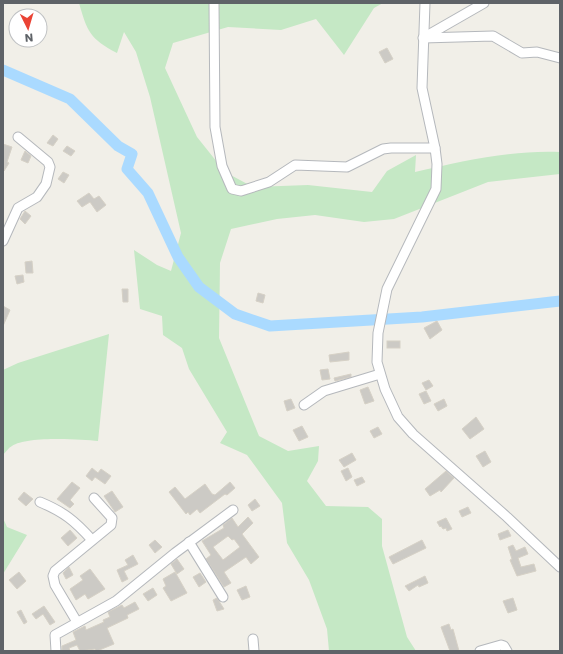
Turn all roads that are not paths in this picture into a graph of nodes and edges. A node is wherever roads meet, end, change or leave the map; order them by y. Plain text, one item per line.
1 (214, 3) edge
2 (425, 3) edge
3 (484, 3) edge
4 (423, 38) junction
5 (560, 58) edge
6 (18, 137) dead end
7 (435, 148) junction
8 (3, 241) edge
9 (380, 374) junction
10 (304, 405) dead end
11 (94, 498) dead end
12 (40, 502) dead end
13 (232, 510) dead end
14 (92, 540) junction
15 (189, 542) junction
16 (559, 564) edge
17 (223, 597) dead end
18 (77, 622) junction
19 (253, 639) dead end
20 (56, 651) edge
21 (254, 651) edge
22 (480, 651) edge
23 (507, 651) edge

1 - 7 street
2 - 4 street
3 - 4 street
4 - 5 street
4 - 7 street
6 - 8 street
7 - 9 street
9 - 10 street
9 - 16 street
11 - 14 street
12 - 14 street
13 - 15 street
14 - 18 street
15 - 17 street
15 - 18 street
18 - 20 street
19 - 21 street
22 - 23 street

